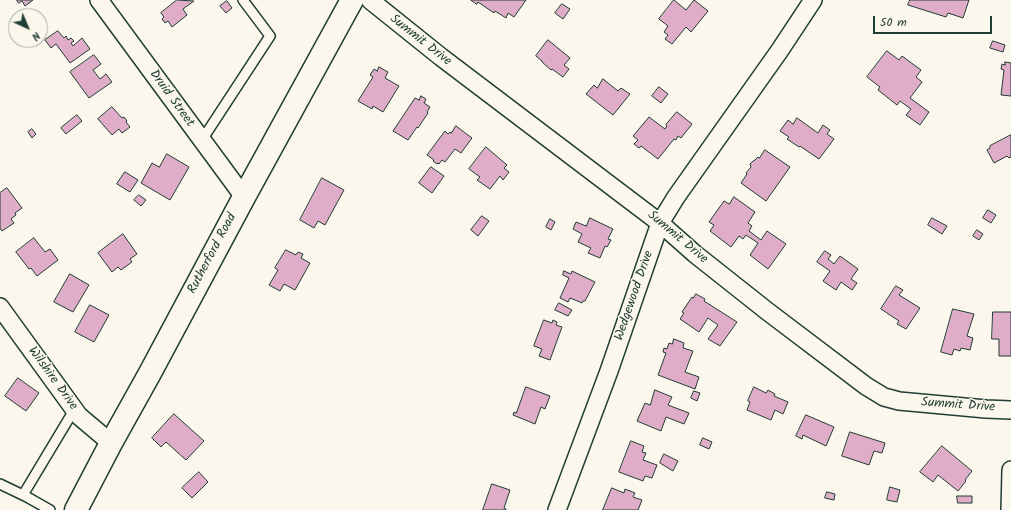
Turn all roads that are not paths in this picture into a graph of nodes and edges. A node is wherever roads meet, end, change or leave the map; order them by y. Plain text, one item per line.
1 (99, 0) edge
2 (243, 0) edge
3 (352, 0) edge
4 (370, 0) edge
5 (812, 0) edge
6 (202, 140) junction
7 (244, 197) junction
8 (660, 223) junction
9 (0, 307) edge
10 (74, 410) junction
11 (1011, 410) edge
12 (111, 443) junction
13 (1011, 470) edge
14 (0, 484) edge
15 (23, 494) junction
16 (50, 510) edge
17 (76, 510) edge
18 (557, 510) edge
19 (1010, 510) edge

1 - 6 street, Druid Street
2 - 6 lane
3 - 7 street, Rutherford Road
4 - 8 street, Summit Drive
5 - 8 street, Wedgewood Drive
6 - 7 street, Druid Street
7 - 12 street, Rutherford Road
8 - 11 street, Summit Drive
8 - 18 street, Wedgewood Drive
9 - 10 street, Wilshire Drive
10 - 12 street, Wilshire Drive
10 - 15 lane
12 - 17 street, Rutherford Road
13 - 19 street
14 - 15 lane
15 - 16 lane

